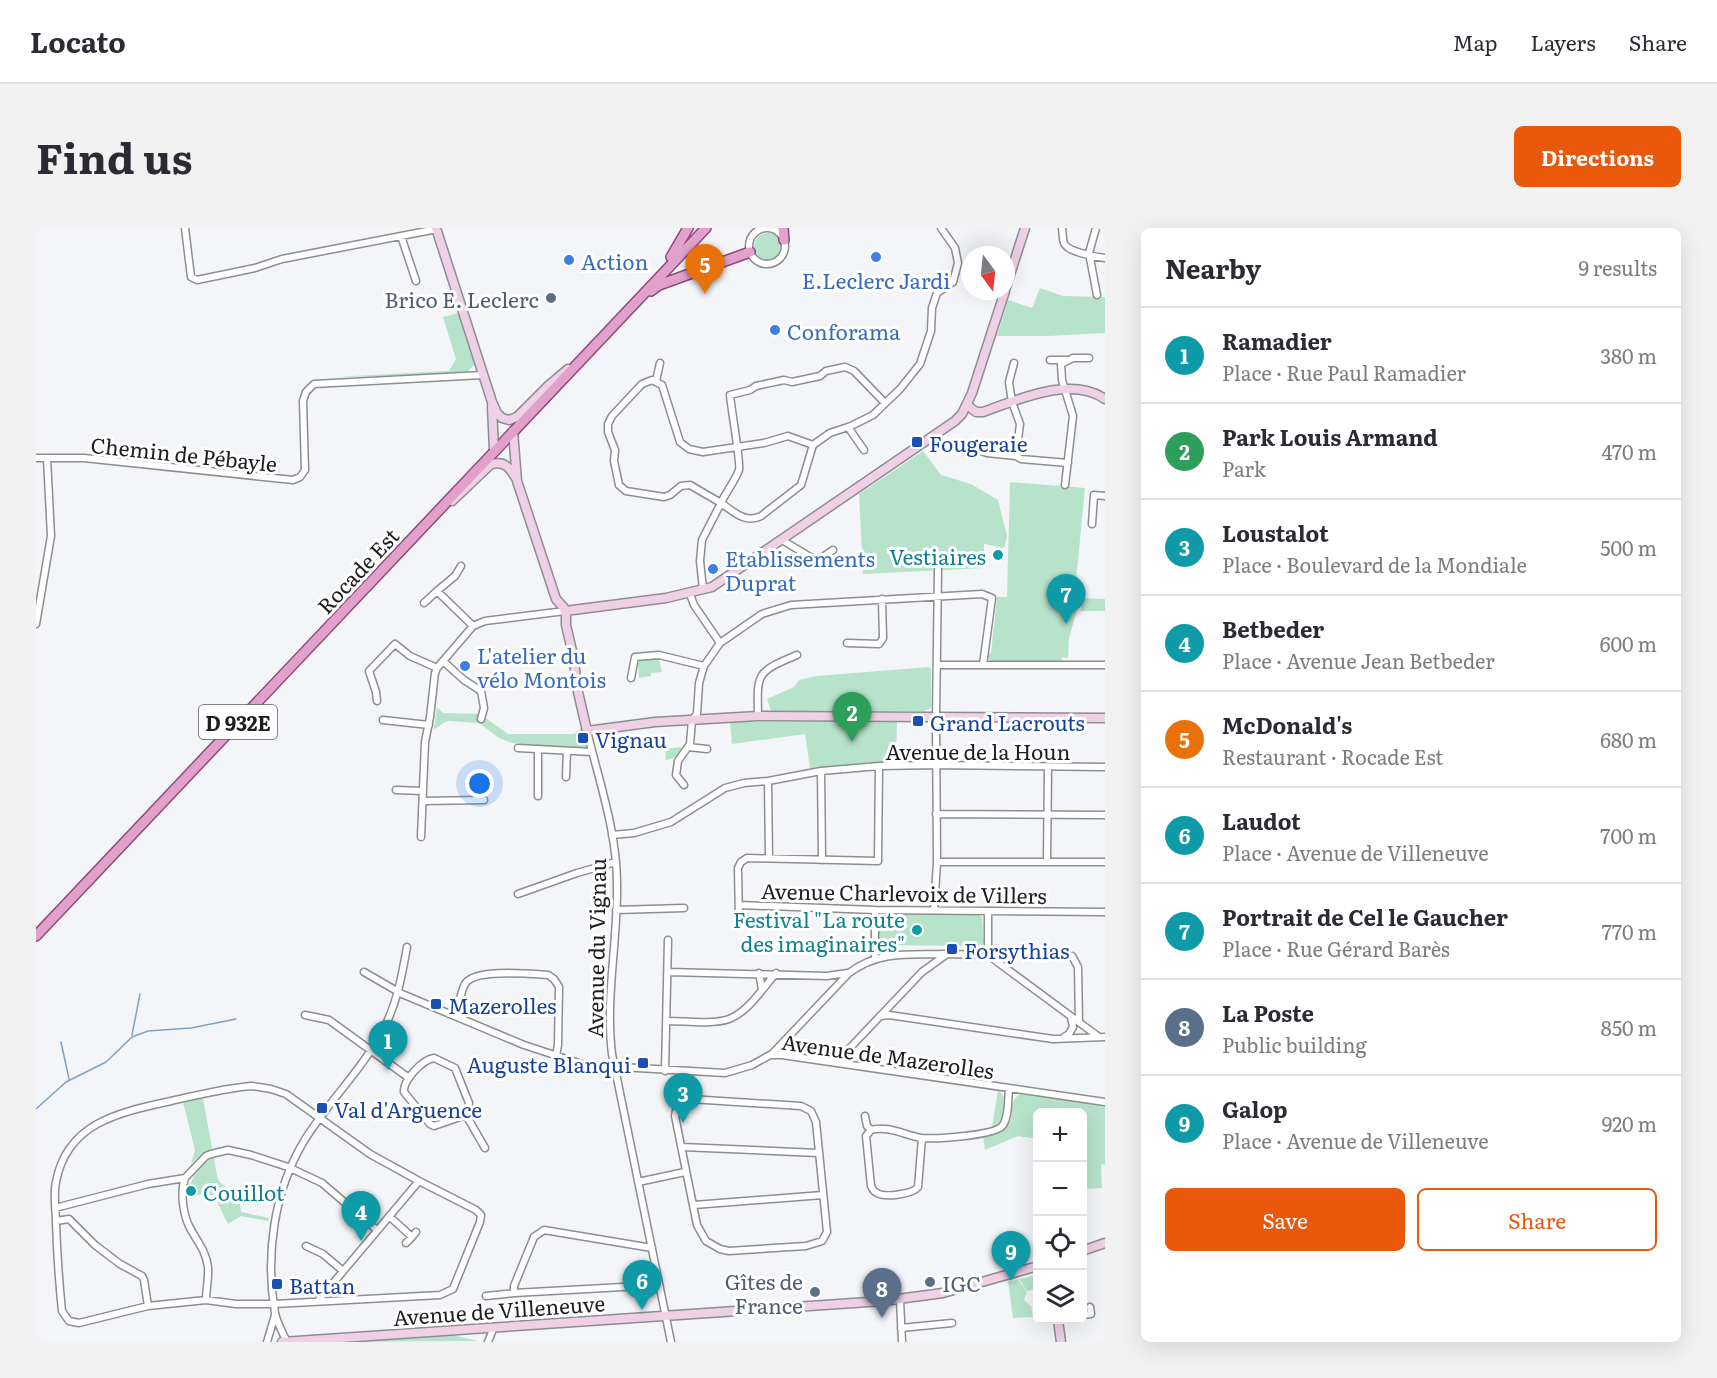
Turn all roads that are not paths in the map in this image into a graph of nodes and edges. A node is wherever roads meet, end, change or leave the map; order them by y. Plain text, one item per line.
1 (185, 228) edge
2 (436, 228) edge
3 (688, 228) edge
4 (706, 228) edge
5 (783, 228) edge
6 (941, 228) edge
7 (1025, 228) edge
8 (1062, 228) edge
9 (1096, 228) edge
10 (755, 230) edge
11 (401, 236) junction
12 (784, 240) junction
13 (750, 252) junction
14 (1089, 253) junction
15 (1015, 258) edge
16 (1105, 258) edge
17 (416, 281) dead end
18 (1097, 295) dead end
19 (1001, 300) edge
20 (627, 311) junction
21 (583, 356) junction
22 (1089, 358) dead end
23 (1050, 360) dead end
24 (1068, 360) junction
25 (660, 363) dead end
26 (1014, 363) dead end
27 (483, 375) junction
28 (656, 381) junction
29 (1067, 390) junction
30 (1105, 399) edge
31 (492, 402) junction
32 (1012, 402) junction
33 (885, 403) junction
34 (967, 405) junction
35 (848, 427) junction
36 (513, 431) junction
37 (813, 445) junction
38 (736, 446) junction
39 (973, 448) dead end
40 (494, 450) junction
41 (864, 450) dead end
42 (1016, 456) junction
43 (36, 458) edge
44 (47, 458) junction
45 (1068, 463) junction
46 (517, 481) junction
47 (1065, 485) dead end
48 (1105, 496) edge
49 (721, 503) junction
50 (432, 517) junction
51 (1092, 524) dead end
52 (782, 540) junction
53 (833, 550) dead end
54 (461, 566) dead end
55 (938, 570) dead end
56 (703, 590) junction
57 (437, 591) junction
58 (690, 594) junction
59 (937, 596) junction
60 (882, 599) junction
61 (424, 603) dead end
62 (565, 611) junction
63 (36, 624) edge
64 (474, 626) junction
65 (720, 643) junction
66 (847, 643) dead end
67 (797, 656) dead end
68 (443, 661) junction
69 (937, 665) junction
70 (983, 665) junction
71 (1105, 665) edge
72 (704, 666) junction
73 (437, 668) junction
74 (631, 678) dead end
75 (376, 701) dead end
76 (758, 716) junction
77 (936, 717) junction
78 (1105, 718) edge
79 (481, 719) dead end
80 (383, 720) dead end
81 (692, 720) junction
82 (429, 725) junction
83 (586, 731) junction
84 (688, 747) junction
85 (518, 748) dead end
86 (538, 749) junction
87 (707, 749) dead end
88 (567, 751) junction
89 (592, 752) junction
90 (936, 765) junction
91 (879, 766) junction
92 (1048, 767) junction
93 (1105, 767) edge
94 (821, 771) junction
95 (566, 777) dead end
96 (768, 781) junction
97 (684, 785) dead end
98 (396, 790) dead end
99 (423, 791) junction
100 (538, 796) dead end
101 (484, 800) dead end
102 (423, 801) junction
103 (936, 814) junction
104 (1047, 814) junction
105 (1105, 815) edge
106 (612, 835) junction
107 (421, 837) dead end
108 (769, 858) junction
109 (822, 860) junction
110 (1047, 861) junction
111 (616, 862) junction
112 (937, 862) junction
113 (1105, 862) edge
114 (518, 894) dead end
115 (739, 905) junction
116 (684, 909) dead end
117 (616, 910) junction
118 (875, 910) junction
119 (934, 910) junction
120 (988, 910) junction
121 (1105, 912) edge
122 (739, 918) dead end
123 (36, 936) edge
124 (668, 940) dead end
125 (407, 947) dead end
126 (947, 954) junction
127 (988, 955) junction
128 (1072, 956) dead end
129 (875, 958) junction
130 (364, 972) dead end
131 (668, 972) junction
132 (759, 973) junction
133 (776, 973) junction
134 (849, 973) junction
135 (827, 976) junction
136 (762, 989) junction
137 (834, 990) junction
138 (399, 992) junction
139 (893, 1002) junction
140 (306, 1015) dead end
141 (456, 1016) junction
142 (881, 1016) junction
143 (897, 1016) junction
144 (1071, 1017) junction
145 (668, 1021) junction
146 (1080, 1022) junction
147 (1102, 1037) edge
148 (1061, 1039) junction
149 (785, 1040) junction
150 (371, 1050) junction
151 (847, 1051) junction
152 (770, 1055) junction
153 (556, 1056) junction
154 (791, 1056) junction
155 (832, 1062) junction
156 (849, 1065) junction
157 (615, 1068) junction
158 (665, 1071) junction
159 (409, 1078) junction
160 (1009, 1088) junction
161 (1105, 1102) edge
162 (466, 1115) junction
163 (865, 1116) dead end
164 (320, 1118) junction
165 (871, 1130) junction
166 (922, 1138) junction
167 (682, 1147) junction
168 (485, 1148) dead end
169 (818, 1153) junction
170 (291, 1169) junction
171 (685, 1172) junction
172 (185, 1178) junction
173 (419, 1181) junction
174 (638, 1182) junction
175 (823, 1195) junction
176 (694, 1205) junction
177 (55, 1208) junction
178 (389, 1216) junction
179 (56, 1221) junction
180 (377, 1230) junction
181 (1105, 1243) edge
182 (406, 1244) dead end
183 (306, 1246) dead end
184 (652, 1248) junction
185 (1087, 1250) edge
186 (1033, 1268) edge
187 (343, 1271) junction
188 (659, 1285) junction
189 (514, 1293) junction
190 (486, 1296) dead end
191 (206, 1300) junction
192 (900, 1300) junction
193 (318, 1301) junction
194 (274, 1304) junction
195 (148, 1306) junction
196 (1090, 1307) dead end
197 (275, 1314) junction
198 (1087, 1314) edge
199 (665, 1316) junction
200 (952, 1323) dead end
201 (1059, 1324) edge
202 (494, 1327) junction
203 (901, 1328) junction
204 (281, 1330) junction
205 (271, 1331) junction
206 (267, 1342) edge
207 (282, 1342) edge
208 (287, 1342) edge
209 (488, 1342) edge
210 (671, 1342) edge
211 (902, 1342) edge
212 (1061, 1342) edge

1 - 11 street
2 - 11 street
2 - 27 street
3 - 20 main road
4 - 20 main road, Rocade Est / D 932E
5 - 12 main road
6 - 33 street
7 - 15 street
8 - 14 street
9 - 14 street
10 - 12 street
10 - 13 street
11 - 17 street
12 - 13 street
13 - 21 main road
14 - 16 street
14 - 18 street
19 - 34 street
20 - 21 main road, Rocade Est / D 932E
21 - 31 street
21 - 36 main road, Rocade Est / D 932E
22 - 24 street
23 - 24 street
24 - 29 street
25 - 28 street
26 - 32 street
27 - 31 street
27 - 44 street, Chemin de Pébayle
28 - 38 street
28 - 49 street
29 - 30 street
29 - 32 street
29 - 45 street
31 - 40 street
32 - 34 street
32 - 42 street
33 - 35 street
33 - 38 street
34 - 52 street
35 - 37 street
35 - 41 street
36 - 40 main road, Rocade Est / D 932E
36 - 46 street, Avenue du Vignau
37 - 38 street
37 - 49 street
38 - 49 street
39 - 42 street
40 - 50 main road, Rocade Est / D 932E
42 - 45 street
43 - 44 street
44 - 63 street
45 - 47 street
46 - 50 street
46 - 62 street, Avenue du Vignau
48 - 51 street
49 - 56 street
50 - 123 main road, Rocade Est / D 932E
52 - 53 street
52 - 56 street
54 - 57 street
55 - 59 street
56 - 58 street
57 - 61 street
57 - 64 street
58 - 62 street
58 - 65 street
59 - 60 street
59 - 69 street
59 - 70 street
60 - 65 street
60 - 66 street
62 - 64 street
62 - 83 street, Avenue du Vignau
64 - 68 street
65 - 72 street
67 - 76 street
68 - 73 street
68 - 79 street
69 - 70 street
69 - 77 street
70 - 71 street
72 - 74 street
72 - 81 street
73 - 75 street
73 - 82 street
76 - 77 street
76 - 81 street
77 - 78 street
77 - 90 street
80 - 82 street
81 - 83 street
81 - 84 street
82 - 99 street
83 - 89 street, Avenue du Vignau
84 - 87 street
84 - 97 street
85 - 86 street
86 - 88 street
86 - 100 street
88 - 89 street
88 - 95 street
89 - 106 street, Avenue du Vignau
90 - 91 street, Avenue de la Houn
90 - 92 street, Avenue de la Houn
90 - 103 street
91 - 94 street, Avenue de la Houn
91 - 109 street
92 - 93 street, Avenue de la Houn
92 - 104 street
94 - 96 street, Avenue de la Houn
94 - 109 street
96 - 106 street, Avenue de la Houn
96 - 108 street
98 - 99 street
99 - 102 street
101 - 102 street
102 - 107 street
103 - 104 street
103 - 112 street
104 - 105 street
104 - 110 street
106 - 111 street, Avenue du Vignau
108 - 109 street
108 - 115 street
110 - 112 street
110 - 113 street
111 - 114 street
111 - 117 street, Avenue du Vignau
112 - 119 street
115 - 118 street, Avenue Charlevoix de Villers
115 - 122 street
116 - 117 street
117 - 157 street, Avenue du Vignau
118 - 119 street, Avenue Charlevoix de Villers
118 - 129 street
119 - 120 street, Avenue Charlevoix de Villers
120 - 121 street, Avenue Charlevoix de Villers
120 - 127 street
124 - 131 street
125 - 138 street
126 - 127 street
126 - 129 street
126 - 139 street
127 - 144 street
128 - 146 street
129 - 134 street
130 - 138 street, Avenue de Mazerolles
131 - 132 street
131 - 145 street
132 - 133 street
132 - 136 street
133 - 135 street
133 - 136 street
134 - 135 street
134 - 137 street
135 - 137 street
136 - 145 street
137 - 149 street
138 - 141 street, Avenue de Mazerolles
138 - 150 street
139 - 142 street
139 - 143 street
140 - 150 street
141 - 153 street, Avenue de Mazerolles
141 - 153 street
142 - 143 street
142 - 151 street
143 - 148 street
144 - 146 street
144 - 148 street
145 - 158 street
146 - 147 street
147 - 148 street
149 - 152 street
149 - 154 street
150 - 159 street
150 - 164 street
151 - 155 street
151 - 156 street
152 - 154 street, Avenue de Mazerolles
152 - 158 street, Avenue de Mazerolles
153 - 157 street, Avenue de Mazerolles
154 - 155 street, Avenue de Mazerolles
155 - 156 street, Avenue de Mazerolles
156 - 160 street, Avenue de Mazerolles
157 - 158 street, Avenue de Mazerolles
157 - 174 street, Avenue du Vignau
159 - 162 street
159 - 162 street
160 - 161 street, Avenue de Mazerolles
160 - 166 street
162 - 168 street
163 - 165 street
164 - 170 street
164 - 173 street
164 - 177 street
165 - 166 street
165 - 166 street
167 - 169 street
167 - 169 street
167 - 171 street
169 - 175 street
170 - 172 street
170 - 180 street
170 - 194 street
171 - 174 street
171 - 176 street
172 - 177 street
172 - 191 street
173 - 178 street
173 - 193 street
174 - 184 street, Avenue du Vignau
175 - 176 street
175 - 176 street
177 - 179 street
178 - 180 street
178 - 182 street
179 - 195 street
179 - 195 street
180 - 187 street
181 - 185 street
183 - 187 street
184 - 188 street, Avenue du Vignau
184 - 189 street
186 - 192 street, Avenue de Villeneuve
187 - 193 street
188 - 189 street
188 - 199 street, Avenue du Vignau
189 - 190 street
191 - 194 street
191 - 195 street
192 - 199 street, Avenue de Villeneuve
192 - 203 street
193 - 194 street
194 - 197 street
196 - 198 street
197 - 204 street
197 - 205 street
199 - 202 street, Avenue de Villeneuve
199 - 210 street, Avenue du Vignau
200 - 203 street
201 - 212 street
202 - 208 street, Avenue de Villeneuve
202 - 209 street
203 - 211 street
204 - 205 street
204 - 208 street
205 - 206 street
207 - 208 street, Avenue de Villeneuve

